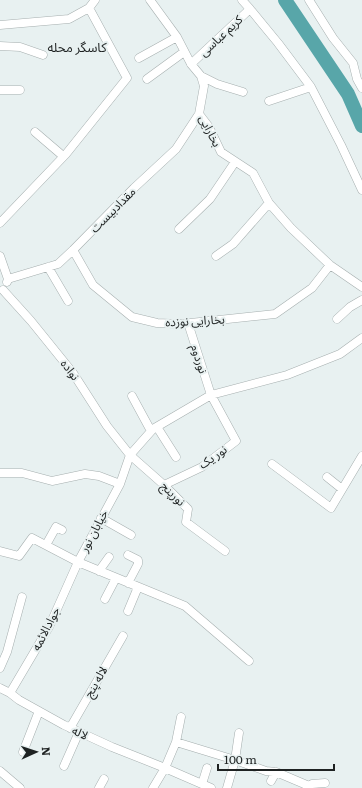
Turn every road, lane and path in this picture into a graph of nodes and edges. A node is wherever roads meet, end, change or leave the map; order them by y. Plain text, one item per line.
1 (95, 0) edge
2 (150, 0) edge
3 (242, 0) edge
4 (310, 0) edge
5 (89, 8) junction
6 (250, 8) junction
7 (0, 25) edge
8 (177, 37) junction
9 (0, 46) edge
10 (184, 52) junction
11 (43, 55) dead end
12 (139, 58) dead end
13 (191, 64) junction
14 (201, 76) junction
15 (147, 79) dead end
16 (0, 82) edge
17 (311, 87) junction
18 (362, 88) edge
19 (0, 89) edge
20 (20, 90) dead end
21 (243, 92) dead end
22 (269, 101) dead end
23 (199, 114) junction
24 (35, 132) dead end
25 (65, 155) junction
26 (235, 162) junction
27 (362, 190) edge
28 (269, 203) junction
29 (0, 223) edge
30 (179, 229) dead end
31 (73, 250) junction
32 (0, 256) edge
33 (216, 256) dead end
34 (330, 265) junction
35 (48, 266) junction
36 (8, 279) junction
37 (362, 287) edge
38 (2, 291) edge
39 (362, 300) edge
40 (68, 301) dead end
41 (337, 320) dead end
42 (188, 323) junction
43 (362, 338) edge
44 (211, 395) junction
45 (132, 396) dead end
46 (154, 428) junction
47 (130, 455) junction
48 (362, 456) edge
49 (176, 457) dead end
50 (272, 464) dead end
51 (0, 473) edge
52 (327, 477) dead end
53 (120, 484) junction
54 (164, 485) junction
55 (342, 489) junction
56 (101, 518) junction
57 (62, 530) dead end
58 (130, 535) dead end
59 (46, 546) junction
60 (0, 551) edge
61 (225, 551) dead end
62 (128, 555) dead end
63 (108, 557) dead end
64 (78, 562) junction
65 (100, 571) junction
66 (116, 578) junction
67 (128, 582) junction
68 (138, 587) junction
69 (22, 597) dead end
70 (105, 599) dead end
71 (128, 611) dead end
72 (123, 636) dead end
73 (249, 661) dead end
74 (0, 668) edge
75 (0, 688) edge
76 (10, 693) junction
77 (39, 712) junction
78 (181, 717) dead end
79 (70, 728) junction
80 (79, 732) junction
81 (239, 734) dead end
82 (176, 742) junction
83 (23, 752) dead end
84 (235, 760) junction
85 (64, 766) dead end
86 (165, 768) junction
87 (206, 768) dead end
88 (0, 771) edge
89 (276, 772) junction
90 (104, 779) dead end
91 (271, 781) dead end
92 (325, 783) dead end
93 (199, 785) edge
94 (308, 787) edge
95 (20, 788) edge
96 (99, 788) edge
97 (152, 788) edge
98 (211, 788) edge
99 (227, 788) edge

1 - 5 street
2 - 8 street
3 - 6 street
4 - 18 street
5 - 7 street
5 - 25 street
6 - 13 street, کریم عباسی
6 - 17 street
8 - 10 street
8 - 12 street
9 - 11 street
10 - 13 street
10 - 15 street
13 - 14 street
14 - 21 street
14 - 23 street, بخارایی
16 - 19 street
17 - 22 street
17 - 27 street
19 - 20 street
23 - 26 street, بخارایی
23 - 31 street, مقدادبیست
24 - 25 street
25 - 29 street
26 - 28 street, بخارایی
26 - 30 street
28 - 33 street
28 - 34 street, بخارایی
31 - 35 street, مقدادبیست
31 - 42 street, بخارایی نوزده
32 - 36 street
34 - 37 street, بخارایی
34 - 42 street, بخارایی نوزده
35 - 36 street, مقدادبیست
35 - 40 street
36 - 38 street
38 - 47 street, نواده
39 - 41 street
42 - 44 street, نوردوم
43 - 44 street, خیابان نور
44 - 46 street, خیابان نور
44 - 54 street, نور یک
45 - 46 street
46 - 47 street, خیابان نور
46 - 49 street
47 - 53 street, خیابان نور
47 - 54 street, نورپنج
48 - 55 street
50 - 55 street
51 - 53 street
52 - 55 street
53 - 56 street, خیابان نور
54 - 61 street, نورپنج
56 - 58 street
56 - 64 street, خیابان نور
57 - 59 street
59 - 60 street
59 - 64 street
62 - 67 street
63 - 65 street
64 - 65 street, خیابان نور
64 - 76 street, جوادالائمه
65 - 66 street, خیابان نور
66 - 67 street, خیابان نور
66 - 70 street
67 - 68 street, خیابان نور
68 - 71 street
68 - 73 street, خیابان نور
69 - 74 street
72 - 79 street, لاله پنج
75 - 76 street, لاله
76 - 77 street, لاله
77 - 79 street, لاله
77 - 83 street
78 - 82 street
79 - 80 street, لاله
80 - 85 street
80 - 86 street, لاله
81 - 84 street
82 - 84 street
82 - 86 street
84 - 89 street
84 - 99 street
86 - 93 street, لاله
86 - 97 street
87 - 93 street
88 - 95 street
89 - 91 street
89 - 94 street
90 - 96 street
92 - 94 street
93 - 98 street, لاله

